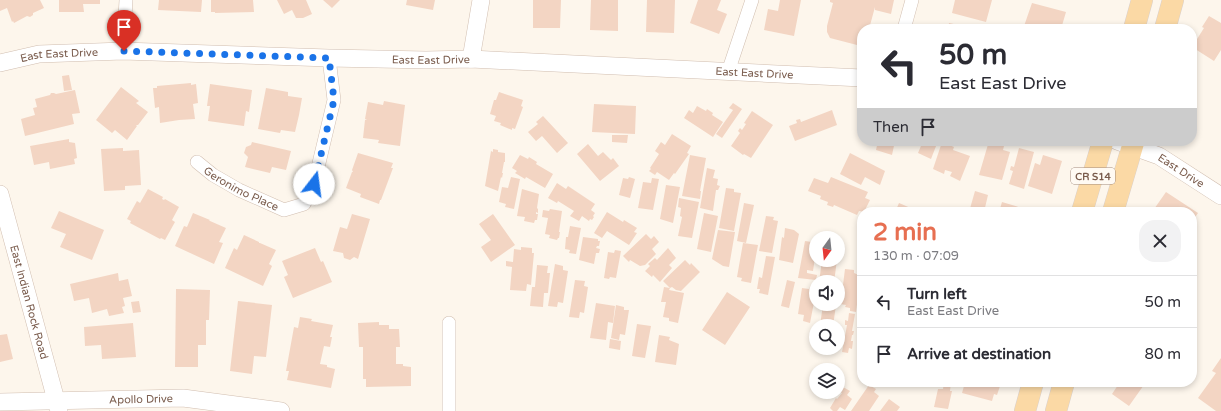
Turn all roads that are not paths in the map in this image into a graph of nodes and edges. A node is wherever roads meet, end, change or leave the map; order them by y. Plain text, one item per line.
1 (126, 0) edge
2 (481, 0) edge
3 (752, 0) edge
4 (912, 0) edge
5 (1142, 0) edge
6 (1174, 0) edge
7 (905, 24) edge
8 (1135, 24) edge
9 (1167, 24) edge
10 (124, 51) junction
11 (329, 58) junction
12 (471, 59) junction
13 (0, 63) edge
14 (728, 72) junction
15 (857, 78) edge
16 (1102, 146) edge
17 (1127, 146) edge
18 (1135, 146) edge
19 (197, 162) dead end
20 (0, 194) edge
21 (1221, 196) edge
22 (1083, 207) edge
23 (1114, 207) edge
24 (449, 323) dead end
25 (1032, 387) edge
26 (1063, 387) edge
27 (0, 402) edge
28 (58, 406) edge
29 (281, 411) edge
30 (449, 411) edge
31 (1025, 411) edge
32 (1056, 411) edge

1 - 10 street
2 - 12 street
3 - 14 street
4 - 7 street
5 - 8 main road
6 - 9 main road
10 - 11 street, East East Drive
10 - 13 street, East East Drive
11 - 12 street, East East Drive
11 - 19 street, Geronimo Place
12 - 14 street, East East Drive
14 - 15 street, East East Drive
16 - 22 main road, CR S14
17 - 23 main road, CR S14
18 - 21 street, East Drive
20 - 28 street, East Indian Rock Road
24 - 30 street
25 - 31 main road
26 - 32 main road
27 - 28 street, Apollo Drive
28 - 29 street, Apollo Drive

